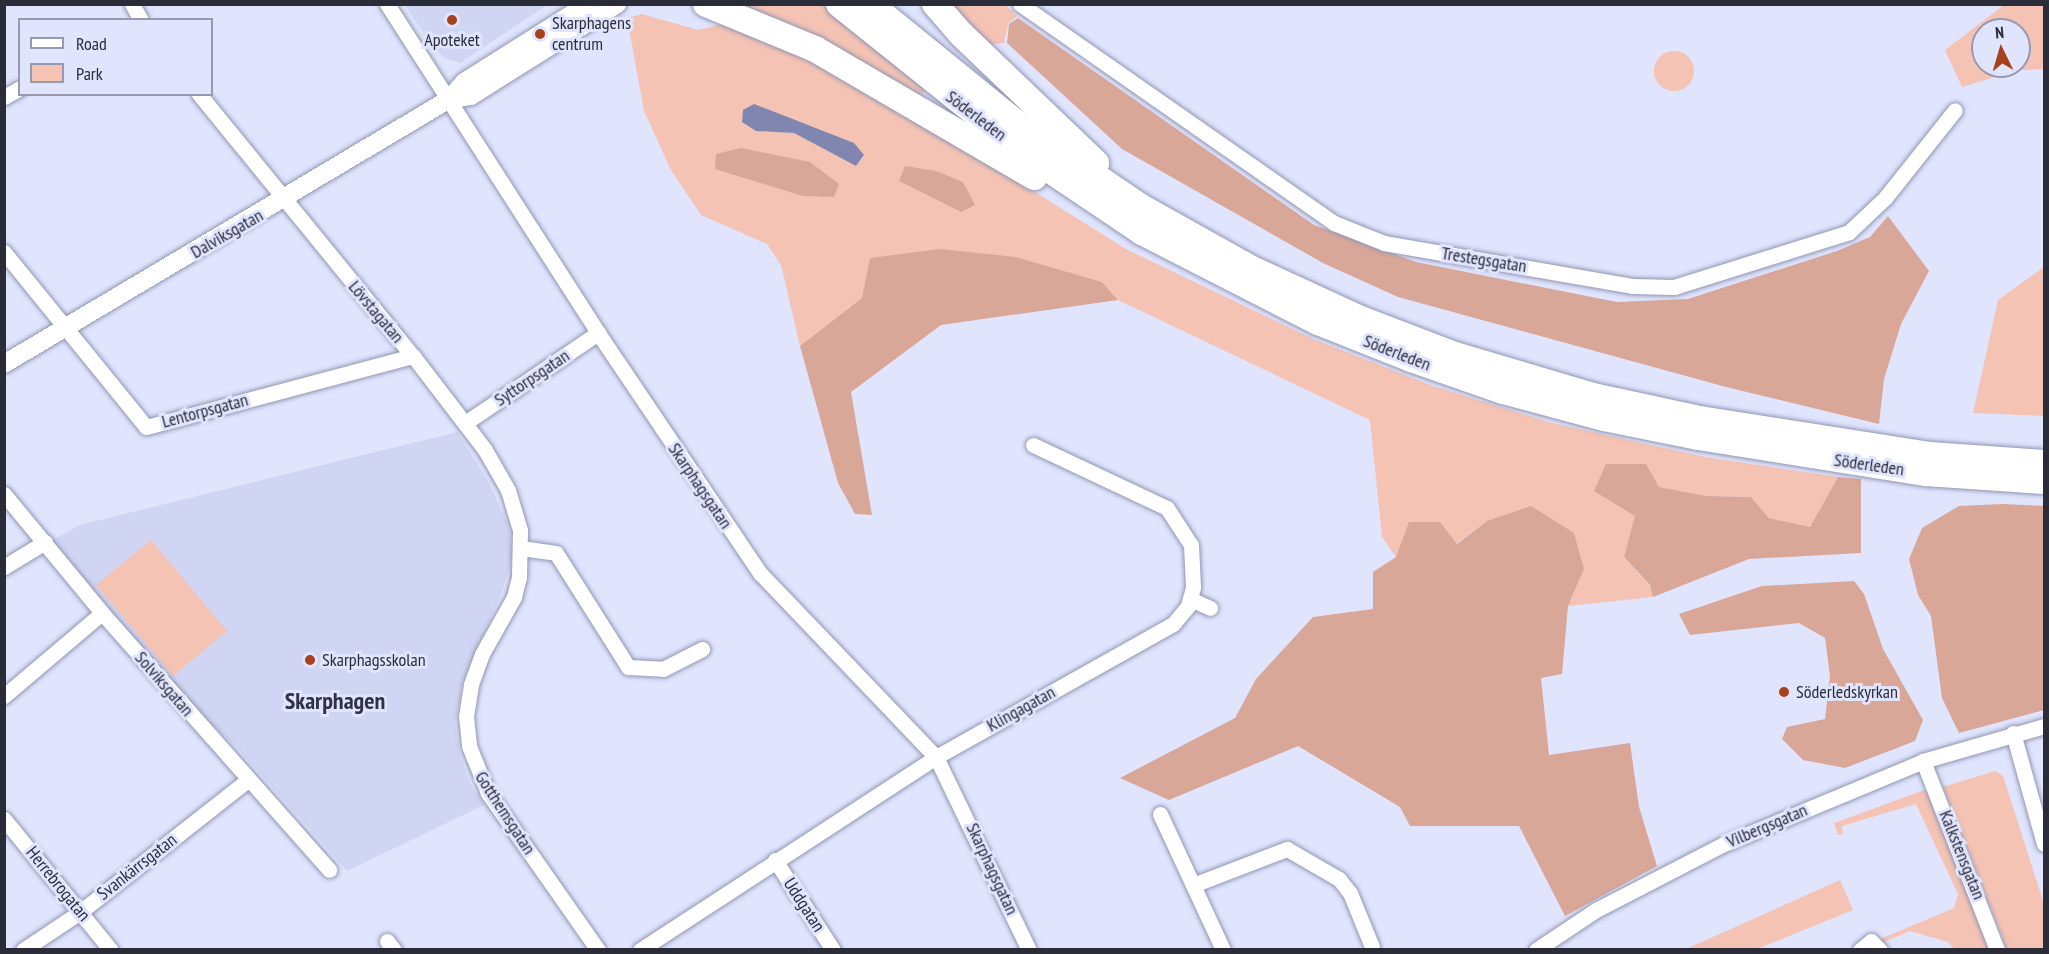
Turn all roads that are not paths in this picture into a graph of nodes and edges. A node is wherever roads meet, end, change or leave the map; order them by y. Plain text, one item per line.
1 (387, 4) edge
2 (588, 4) edge
3 (617, 4) edge
4 (706, 4) edge
5 (839, 4) edge
6 (870, 4) edge
7 (935, 4) edge
8 (1020, 4) edge
9 (18, 89) edge
10 (200, 96) edge
11 (4, 97) edge
12 (448, 100) junction
13 (1955, 110) dead end
14 (284, 200) junction
15 (1142, 219) junction
16 (4, 252) edge
17 (65, 328) junction
18 (598, 333) junction
19 (413, 356) junction
20 (4, 364) edge
21 (465, 423) junction
22 (1033, 446) dead end
23 (2044, 463) edge
24 (2044, 481) edge
25 (4, 494) edge
26 (45, 542) junction
27 (521, 548) junction
28 (4, 567) edge
29 (514, 597) joint
30 (1190, 599) junction
31 (1210, 608) dead end
32 (102, 613) junction
33 (702, 649) dead end
34 (4, 696) edge
35 (2044, 726) edge
36 (2013, 733) junction
37 (936, 757) junction
38 (1923, 761) junction
39 (248, 780) junction
40 (1160, 814) dead end
41 (4, 819) edge
42 (2041, 819) edge
43 (2044, 844) edge
44 (775, 860) junction
45 (329, 870) dead end
46 (1193, 885) junction
47 (80, 912) junction
48 (1372, 947) dead end
49 (23, 950) edge
50 (111, 950) edge
51 (598, 950) edge
52 (640, 950) edge
53 (833, 950) edge
54 (1029, 950) edge
55 (1223, 950) edge
56 (1536, 950) edge
57 (1997, 950) edge

1 - 12 street, Skarphagsgatan
2 - 12 street, Dalviksgatan
3 - 12 street, Dalviksgatan
4 - 15 highway
5 - 15 highway, Söderleden
6 - 15 highway, Söderleden
7 - 15 highway
8 - 13 street, Trestegsgatan
9 - 11 street
10 - 14 street, Lövstagatan
12 - 14 street, Dalviksgatan
12 - 18 street, Skarphagsgatan
14 - 17 street, Dalviksgatan
14 - 19 street, Lövstagatan
15 - 23 highway, Söderleden
15 - 24 highway, Söderleden
16 - 17 street, Lentorpsgatan
17 - 19 street, Lentorpsgatan
17 - 20 street, Dalviksgatan
18 - 21 street, Syttorpsgatan
18 - 37 street, Skarphagsgatan
19 - 21 street, Lövstagatan
21 - 27 street, Lövstagatan
22 - 30 street, Klingagatan
25 - 26 street, Solviksgatan
26 - 28 street
26 - 32 street, Solviksgatan
27 - 29 street, Lövstagatan
27 - 33 street
29 - 51 street, Gotthemsgatan
30 - 31 street
30 - 37 street, Klingagatan
32 - 34 street
32 - 39 street, Solviksgatan
35 - 36 street, Vilbergsgatan
36 - 38 street, Vilbergsgatan
36 - 42 street
37 - 44 street, Klingagatan
37 - 54 street, Skarphagsgatan
38 - 56 street, Vilbergsgatan
38 - 57 street, Kalkstensgatan
39 - 45 street, Solviksgatan
39 - 47 street, Svankärrsgatan
40 - 46 street
41 - 47 street, Herrebrogatan
42 - 43 street
44 - 52 street, Klingagatan
44 - 53 street, Uddgatan
46 - 48 street
46 - 55 street
47 - 49 street, Svankärrsgatan
47 - 50 street, Herrebrogatan

